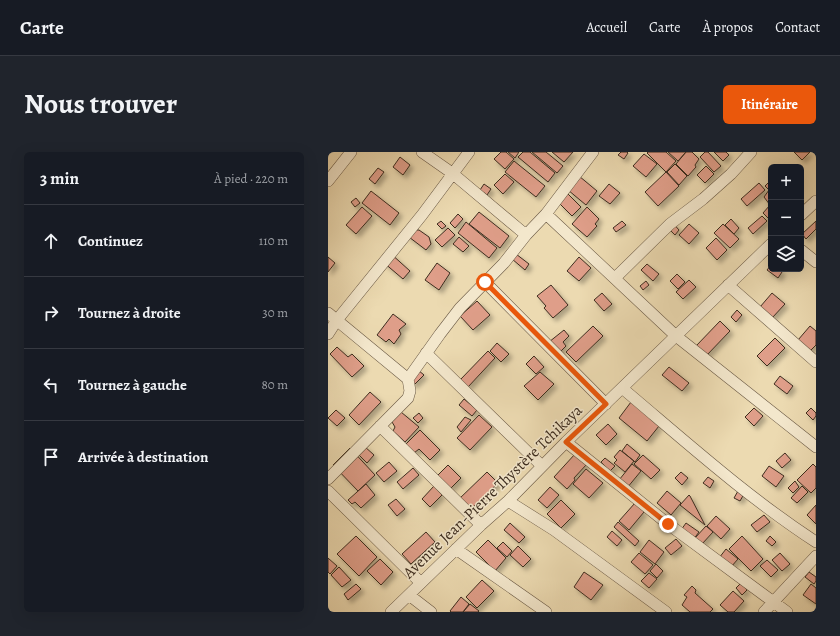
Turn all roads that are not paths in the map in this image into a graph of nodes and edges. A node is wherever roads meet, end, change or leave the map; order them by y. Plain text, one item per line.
1 (351, 152) edge
2 (422, 152) edge
3 (469, 152) edge
4 (593, 152) edge
5 (751, 152) edge
6 (452, 173) junction
7 (328, 181) edge
8 (816, 201) edge
9 (804, 212) edge
10 (546, 214) junction
11 (526, 235) junction
12 (768, 247) edge
13 (804, 252) edge
14 (816, 262) edge
15 (616, 278) junction
16 (485, 282) junction
17 (728, 285) junction
18 (332, 317) edge
19 (328, 334) edge
20 (676, 336) junction
21 (426, 353) junction
22 (816, 362) edge
23 (408, 379) junction
24 (622, 388) junction
25 (606, 404) junction
26 (380, 426) junction
27 (566, 442) junction
28 (816, 447) edge
29 (542, 466) junction
30 (328, 479) edge
31 (328, 491) edge
32 (508, 501) junction
33 (481, 525) junction
34 (816, 542) edge
35 (456, 549) junction
36 (816, 556) edge
37 (421, 583) junction
38 (409, 595) junction
39 (773, 601) junction
40 (391, 612) edge
41 (431, 612) edge
42 (546, 612) edge
43 (666, 612) edge
44 (764, 612) edge
45 (787, 612) edge

1 - 7 street
2 - 6 street
3 - 6 street
4 - 10 street
5 - 15 street
6 - 11 street
6 - 18 street
8 - 9 street
10 - 11 street
10 - 15 street
11 - 16 street
12 - 17 street, Avenue Jean-Pierre Thystère Tchikaya
13 - 14 street
15 - 20 street
16 - 21 street
16 - 25 street
17 - 20 street, Avenue Jean-Pierre Thystère Tchikaya
17 - 22 street
18 - 19 street
18 - 23 street
20 - 24 street, Avenue Jean-Pierre Thystère Tchikaya
20 - 28 street
21 - 23 street
21 - 29 street
23 - 26 street
24 - 25 street, Avenue Jean-Pierre Thystère Tchikaya
24 - 34 street
25 - 27 street, Avenue Jean-Pierre Thystère Tchikaya
26 - 30 street
26 - 33 street
27 - 29 street, Avenue Jean-Pierre Thystère Tchikaya
27 - 39 street
29 - 32 street, Avenue Jean-Pierre Thystère Tchikaya
31 - 37 street
32 - 33 street, Avenue Jean-Pierre Thystère Tchikaya
32 - 43 street
33 - 35 street, Avenue Jean-Pierre Thystère Tchikaya
35 - 37 street, Avenue Jean-Pierre Thystère Tchikaya
35 - 42 street
36 - 39 street
37 - 38 street, Avenue Jean-Pierre Thystère Tchikaya
38 - 40 street, Avenue Jean-Pierre Thystère Tchikaya
38 - 41 street
39 - 44 street
39 - 45 street

